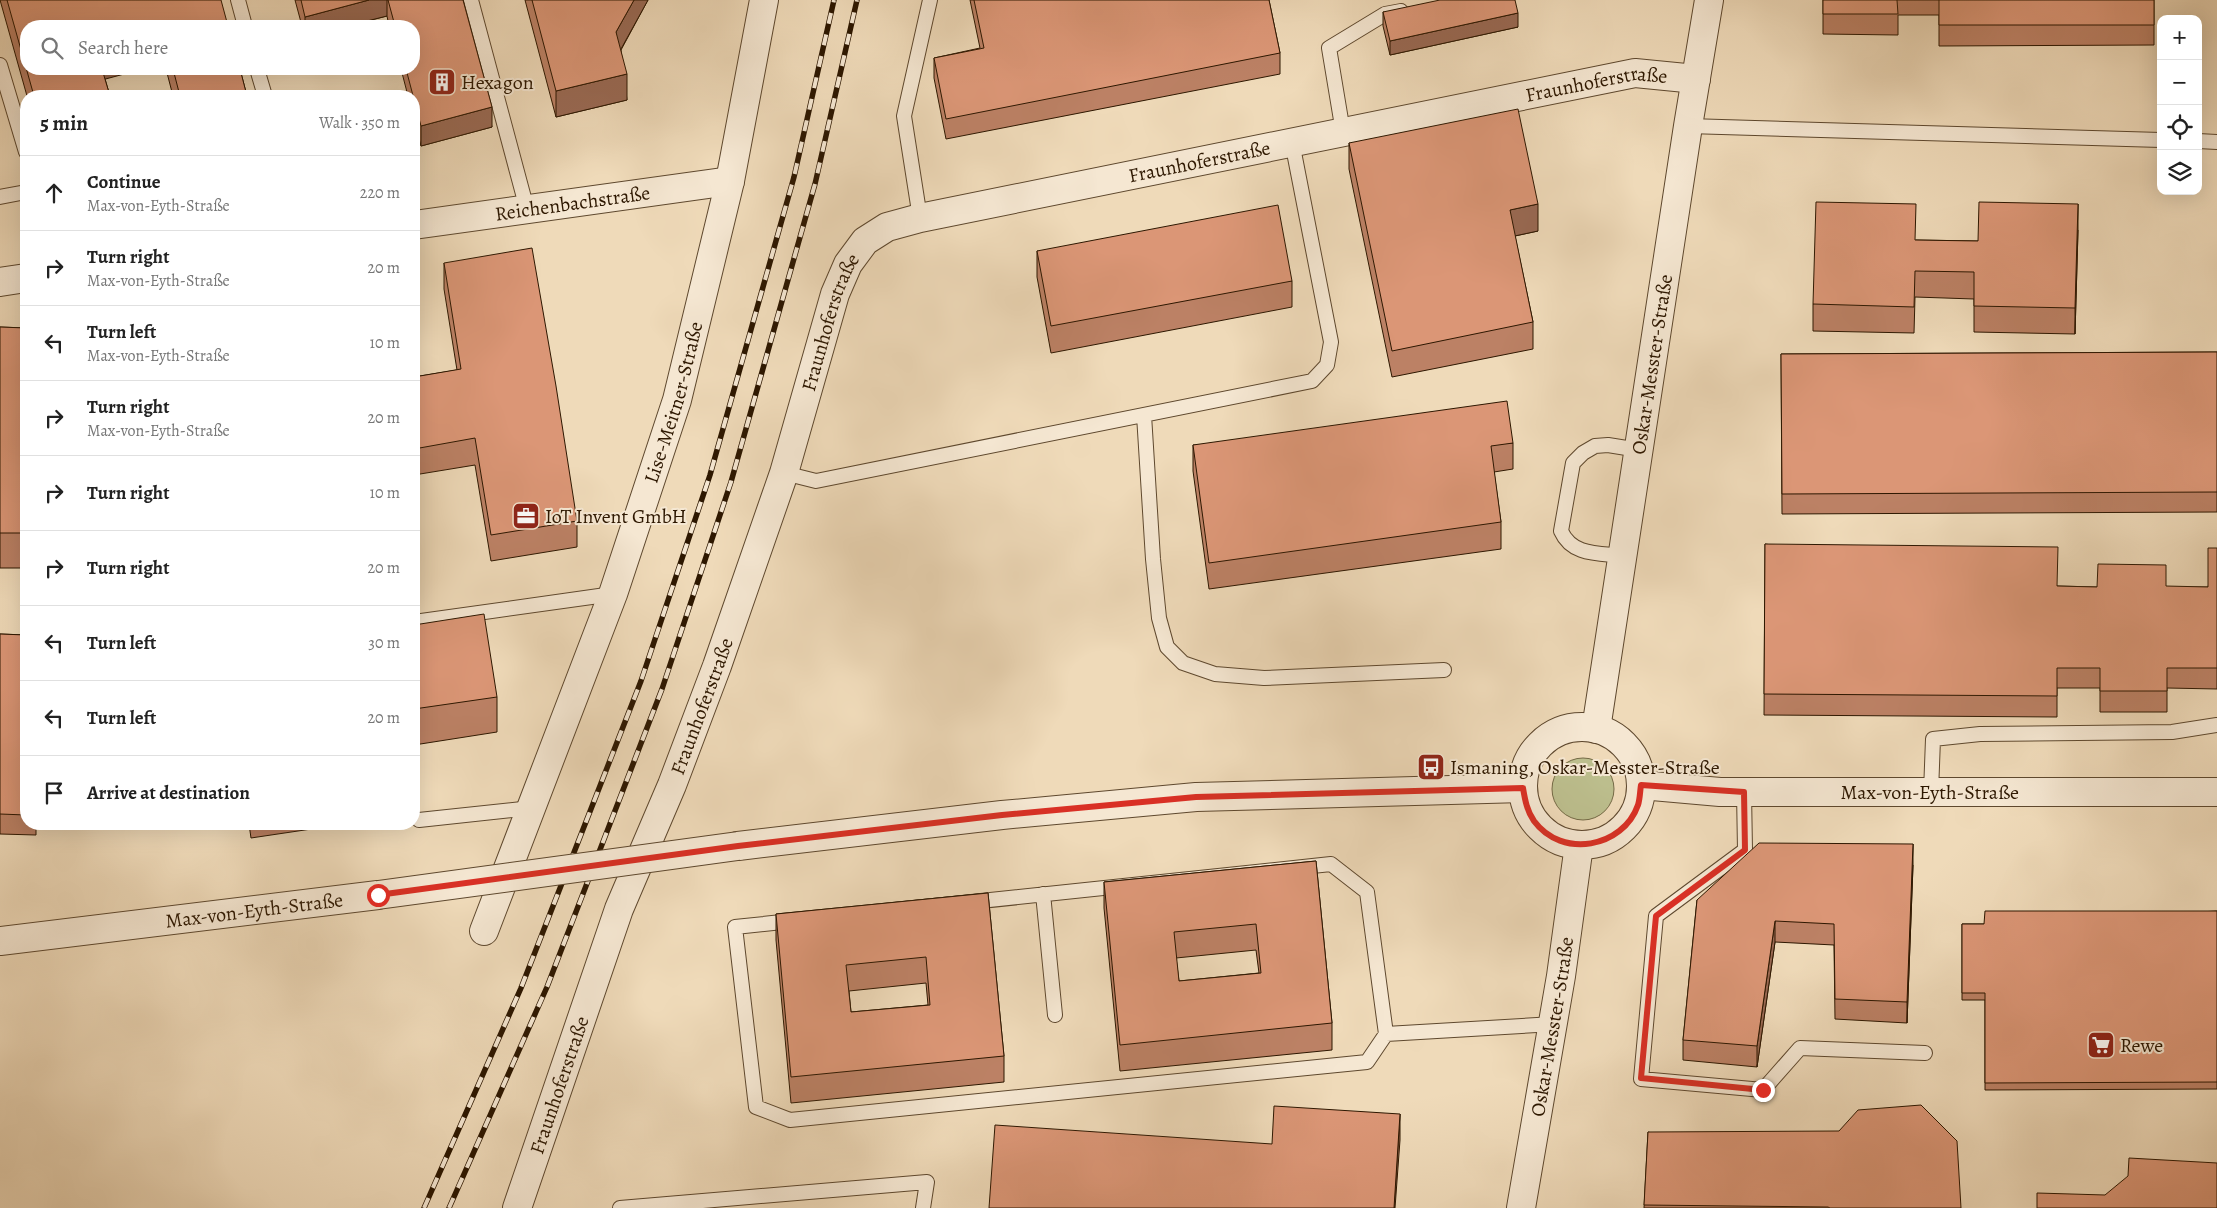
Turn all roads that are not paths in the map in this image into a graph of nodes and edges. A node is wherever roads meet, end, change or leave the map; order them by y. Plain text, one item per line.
1 (238, 0) edge
2 (470, 0) edge
3 (764, 0) edge
4 (930, 0) edge
5 (1709, 0) edge
6 (1412, 9) edge
7 (243, 20) edge
8 (0, 65) edge
9 (260, 75) edge
10 (1696, 79) junction
11 (263, 90) edge
12 (1688, 126) junction
13 (20, 132) edge
14 (1343, 132) junction
15 (2157, 140) edge
16 (2202, 141) edge
17 (1292, 142) junction
18 (2217, 142) edge
19 (730, 181) junction
20 (20, 193) edge
21 (0, 197) edge
22 (526, 209) junction
23 (920, 218) junction
24 (420, 224) edge
25 (20, 279) edge
26 (0, 282) edge
27 (1144, 415) junction
28 (1639, 450) junction
29 (784, 473) junction
30 (1623, 556) junction
31 (613, 594) junction
32 (420, 621) edge
33 (1444, 670) dead end
34 (2217, 725) edge
35 (1596, 729) junction
36 (1641, 785) junction
37 (1523, 788) junction
38 (1744, 792) junction
39 (1931, 792) junction
40 (2217, 792) edge
41 (531, 808) junction
42 (420, 820) edge
43 (1579, 845) junction
44 (1043, 894) junction
45 (484, 931) dead end
46 (0, 941) edge
47 (1055, 1015) dead end
48 (1554, 1024) junction
49 (1386, 1034) junction
50 (1925, 1053) dead end
51 (517, 1208) edge
52 (620, 1208) edge
53 (923, 1208) edge
54 (1521, 1208) edge

1 - 7 lane
2 - 22 lane
3 - 19 street, Lise-Meitner-Straße
4 - 23 lane
5 - 10 street, Oskar-Messter-Straße
6 - 14 lane
8 - 13 lane
9 - 11 lane
10 - 12 street, Oskar-Messter-Straße
10 - 14 street, Fraunhoferstraße
12 - 15 lane
12 - 28 street, Oskar-Messter-Straße
14 - 17 street, Fraunhoferstraße
16 - 18 lane
17 - 23 street, Fraunhoferstraße
17 - 27 lane
19 - 22 street, Reichenbachstraße
19 - 31 street, Lise-Meitner-Straße
20 - 21 lane
22 - 24 street, Reichenbachstraße
23 - 29 street, Fraunhoferstraße
25 - 26 street
27 - 29 lane
27 - 33 lane
28 - 30 street, Oskar-Messter-Straße
28 - 30 lane
29 - 51 street, Fraunhoferstraße
30 - 35 street, Oskar-Messter-Straße
31 - 32 lane
31 - 41 street, Lise-Meitner-Straße
34 - 39 lane
35 - 36 street
35 - 37 street
36 - 38 street, Max-von-Eyth-Straße
36 - 43 street
37 - 43 street
37 - 46 street, Max-von-Eyth-Straße, bridge
38 - 39 street, Max-von-Eyth-Straße
38 - 50 lane
39 - 40 street, Max-von-Eyth-Straße
41 - 42 lane
41 - 45 street, Lise-Meitner-Straße
43 - 48 street, Oskar-Messter-Straße
44 - 47 lane
44 - 49 lane
44 - 49 lane
48 - 49 lane
48 - 54 street, Oskar-Messter-Straße
52 - 53 lane

